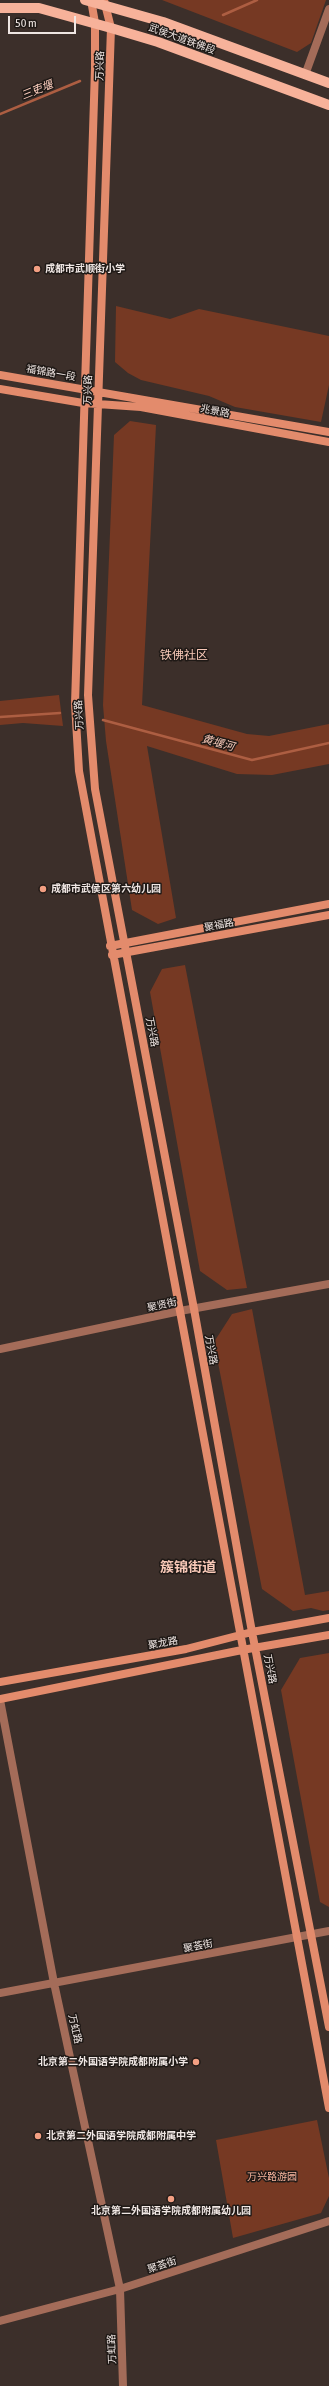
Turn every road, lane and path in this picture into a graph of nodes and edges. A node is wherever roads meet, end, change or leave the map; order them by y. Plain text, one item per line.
1 (89, 1) edge
2 (105, 3) edge
3 (0, 8) edge
4 (329, 9) edge
5 (94, 23) junction
6 (111, 28) junction
7 (306, 75) junction
8 (329, 84) edge
9 (329, 105) edge
10 (0, 375) edge
11 (0, 389) edge
12 (83, 389) junction
13 (99, 391) junction
14 (83, 403) junction
15 (98, 403) junction
16 (329, 432) edge
17 (329, 442) edge
18 (329, 904) edge
19 (329, 915) edge
20 (125, 943) junction
21 (110, 946) junction
22 (127, 952) junction
23 (112, 955) junction
24 (329, 1284) edge
25 (194, 1308) junction
26 (180, 1311) junction
27 (0, 1349) edge
28 (329, 1618) edge
29 (252, 1632) junction
30 (329, 1635) edge
31 (239, 1636) junction
32 (256, 1649) junction
33 (242, 1650) junction
34 (0, 1682) edge
35 (0, 1699) edge
36 (329, 1931) edge
37 (312, 1934) junction
38 (296, 1937) junction
39 (54, 1983) junction
40 (0, 1993) edge
41 (329, 2027) edge
42 (329, 2108) edge
43 (329, 2221) edge
44 (120, 2289) junction
45 (0, 2321) edge
46 (123, 2386) edge

1 - 2 main road, 武侯大道铁佛段
1 - 5 main road
2 - 6 main road, 万兴路
2 - 7 main road, 武侯大道铁佛段
3 - 5 main road, 武侯大道铁佛段
4 - 7 street
5 - 6 main road, 武侯大道铁佛段
5 - 12 main road
6 - 9 main road, 武侯大道铁佛段
6 - 13 main road, 万兴路
7 - 8 main road, 武侯大道铁佛段
10 - 12 main road, 福锦路一段
11 - 14 main road
12 - 13 main road, 福锦路一段
12 - 14 main road
13 - 15 main road, 万兴路
13 - 16 main road, 兆景路
14 - 15 main road
14 - 21 main road
15 - 17 main road, 兆景路
15 - 20 main road, 万兴路
18 - 20 main road
19 - 22 main road, 聚福路
20 - 21 main road
20 - 22 main road, 万兴路
21 - 23 main road
22 - 23 main road, 聚福路
22 - 25 main road, 万兴路
23 - 26 main road
24 - 25 street, 聚贤街
25 - 26 street, 聚贤街
25 - 29 main road, 万兴路
26 - 27 street, 聚贤街
26 - 31 main road
28 - 29 main road, 聚龙路
29 - 31 main road, 聚龙路
29 - 32 main road, 万兴路
30 - 32 main road
31 - 33 main road
31 - 34 main road, 聚龙路
32 - 33 main road
32 - 37 main road, 万兴路
33 - 35 main road
33 - 38 main road
35 - 39 street, 万虹路
36 - 37 street, 聚荟街
37 - 38 street, 聚荟街
37 - 41 main road, 万兴路
38 - 39 street, 聚荟街
38 - 42 main road
39 - 40 street, 聚荟街
39 - 44 street, 万虹路
43 - 44 street, 聚荟街
44 - 45 street, 聚荟街
44 - 46 street, 万虹路

